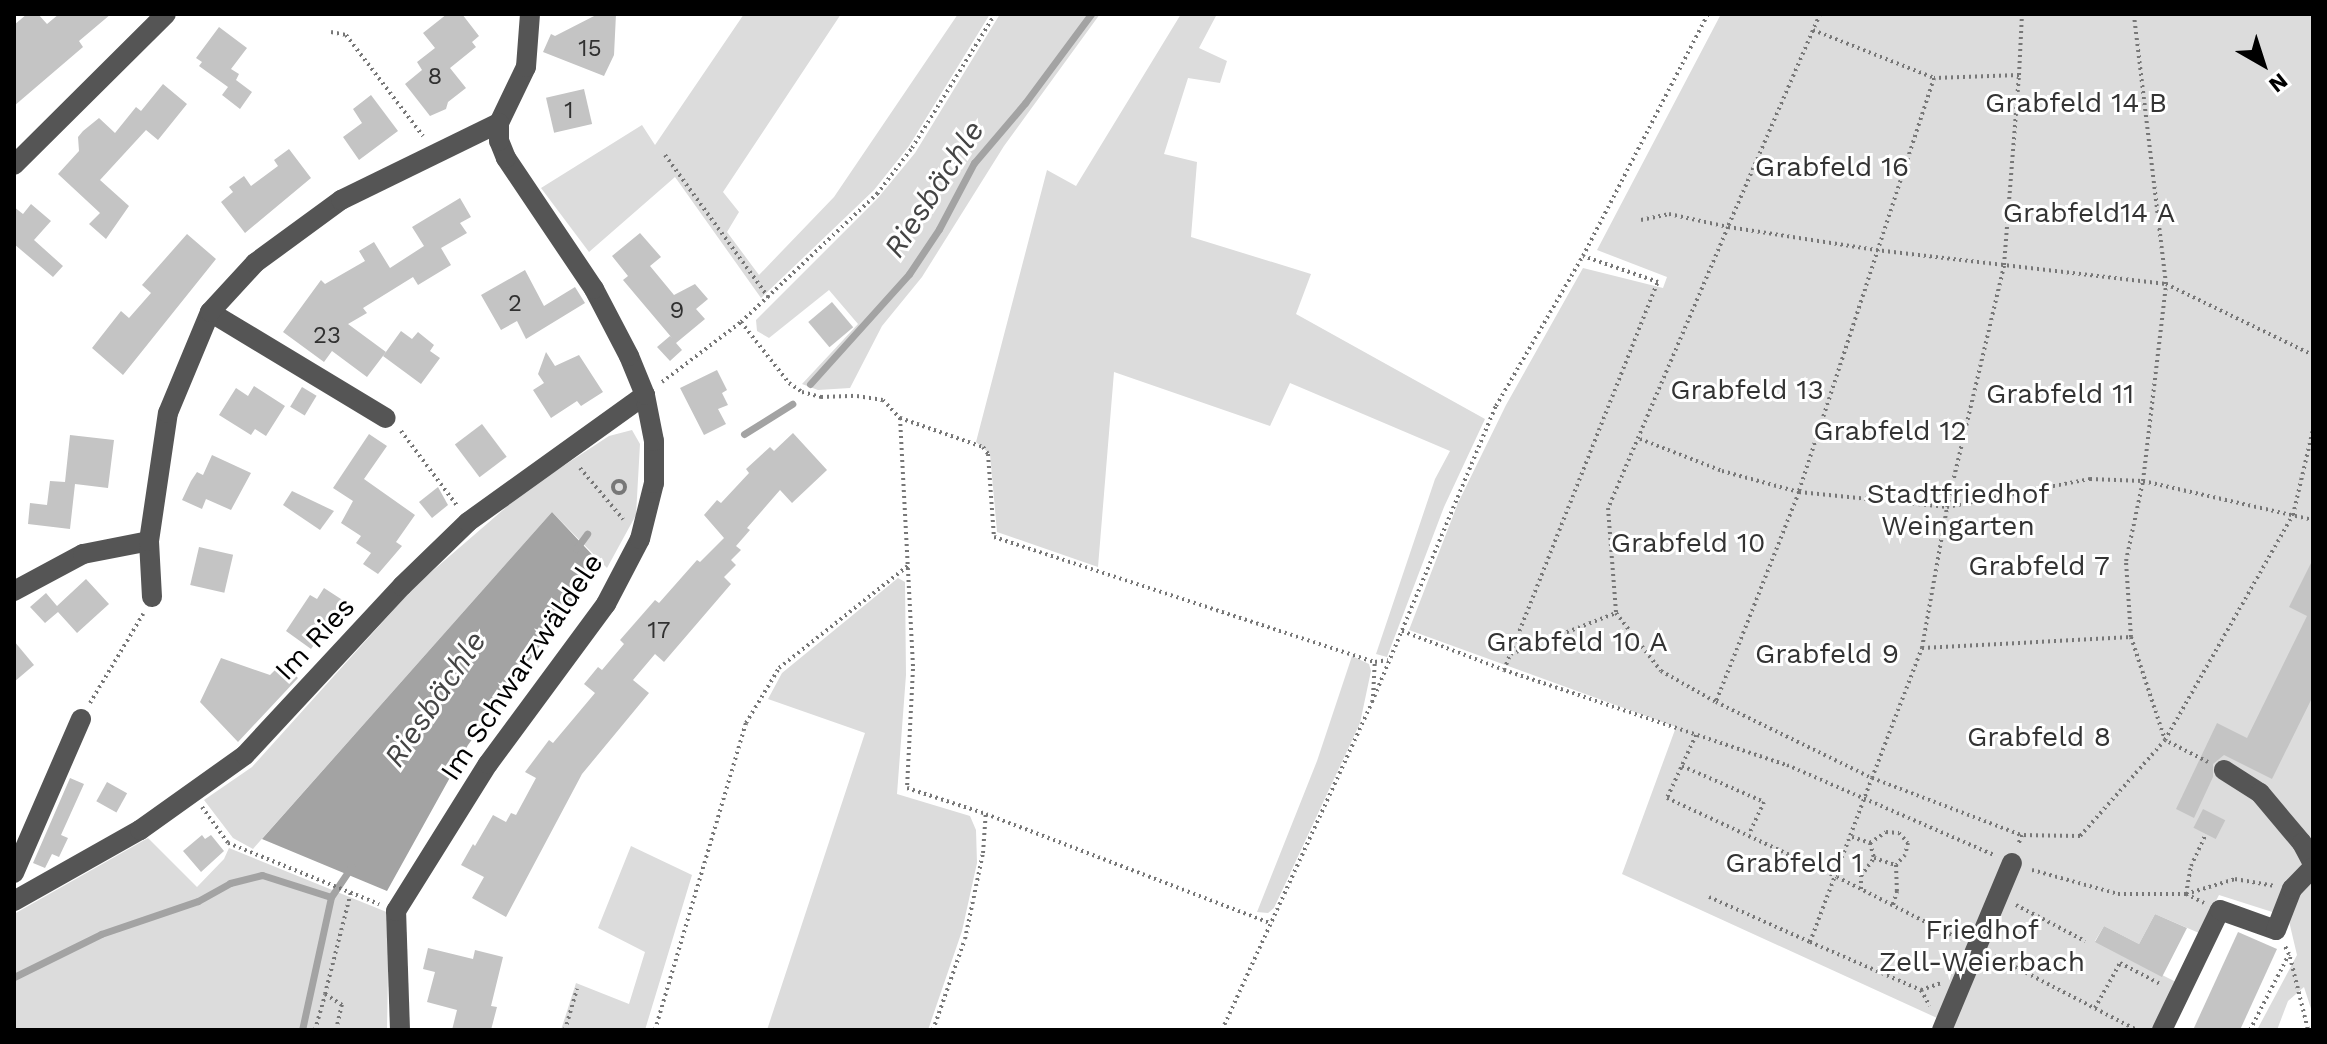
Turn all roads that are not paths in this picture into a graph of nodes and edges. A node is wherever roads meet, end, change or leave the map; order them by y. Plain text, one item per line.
1 (166, 14) edge
2 (530, 14) edge
3 (499, 123) junction
4 (14, 165) edge
5 (210, 312) junction
6 (645, 395) junction
7 (386, 418) road end
8 (149, 541) junction
9 (14, 591) edge
10 (152, 597) road end
11 (81, 719) road end
12 (2224, 770) road end
13 (2012, 863) road end
14 (2313, 866) edge
15 (14, 873) edge
16 (14, 901) edge
17 (400, 1030) edge
18 (1942, 1030) edge
19 (2162, 1030) edge

1 - 4 street
2 - 3 street
3 - 5 street
3 - 6 street, Im Schwarzwäldele
5 - 7 street
5 - 8 street
6 - 16 street, Im Ries
6 - 17 street, Im Schwarzwäldele
8 - 9 street
8 - 10 street
11 - 15 street
12 - 14 street
13 - 18 street
14 - 19 street

